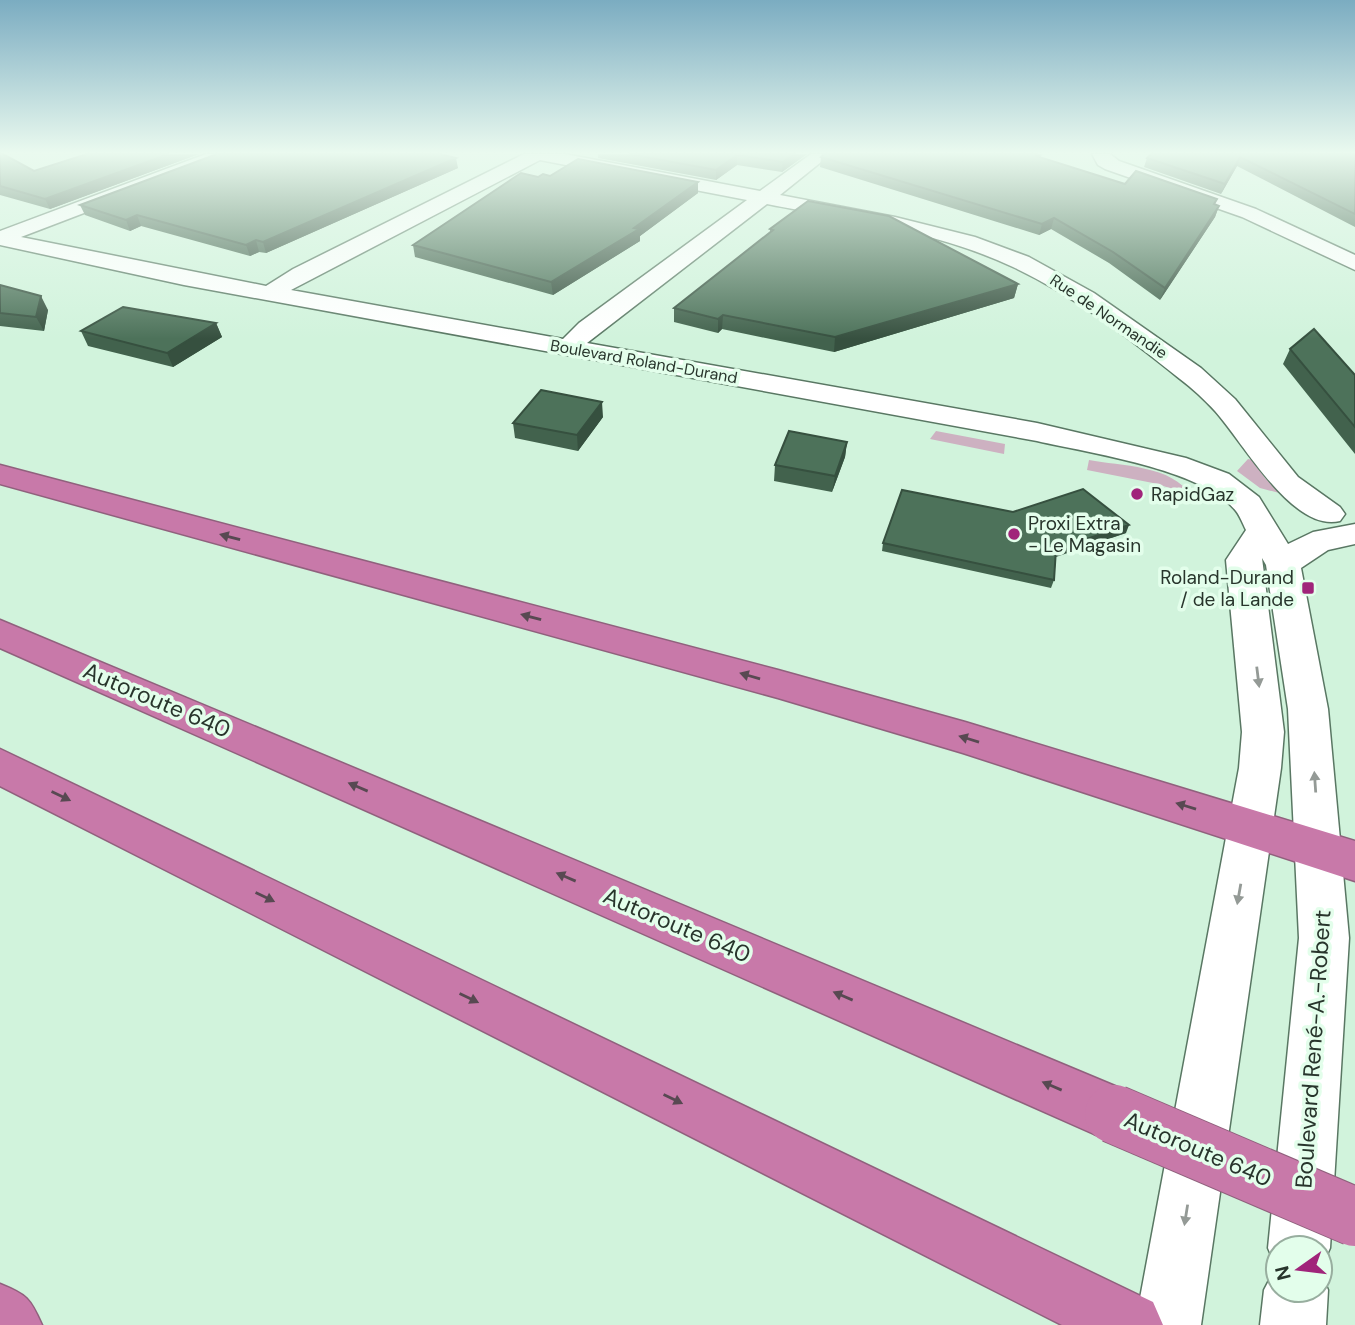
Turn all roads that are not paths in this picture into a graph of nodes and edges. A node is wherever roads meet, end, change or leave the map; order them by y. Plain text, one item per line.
1 (59, 216) edge
2 (416, 216) edge
3 (739, 216) edge
4 (854, 216) edge
5 (1255, 216) edge
6 (0, 238) edge
7 (1355, 263) edge
8 (270, 293) junction
9 (568, 348) junction
10 (1245, 430) junction
11 (0, 474) edge
12 (1210, 477) junction
13 (1252, 515) junction
14 (1346, 522) edge
15 (1283, 565) junction
16 (0, 632) edge
17 (0, 766) edge
18 (1251, 827) junction
19 (1338, 855) edge
20 (1355, 1217) edge
21 (1300, 1234) edge
22 (1295, 1304) edge
23 (0, 1316) edge
24 (9, 1325) edge
25 (1130, 1325) edge
26 (1168, 1325) edge
27 (1293, 1325) edge

1 - 6 street
2 - 8 street
3 - 9 street
4 - 10 street, Rue de Normandie
5 - 7 street
6 - 8 street, Boulevard Roland-Durand
8 - 9 street, Boulevard Roland-Durand
9 - 12 street, Boulevard Roland-Durand
10 - 12 street
10 - 14 street, Rue de Normandie
18 -> 11 highway
12 - 13 street, Boulevard Roland-Durand
13 - 14 street
13 - 15 street, Boulevard Roland-Durand
13 -> 18 street
14 - 15 street
19 -> 15 street, Boulevard Roland-Durand
20 -> 16 highway, Autoroute 640, bridge
17 -> 25 highway
18 - 19 highway
18 -> 26 street
19 - 21 street, Boulevard René-A.-Robert
22 - 27 street
23 - 24 highway

